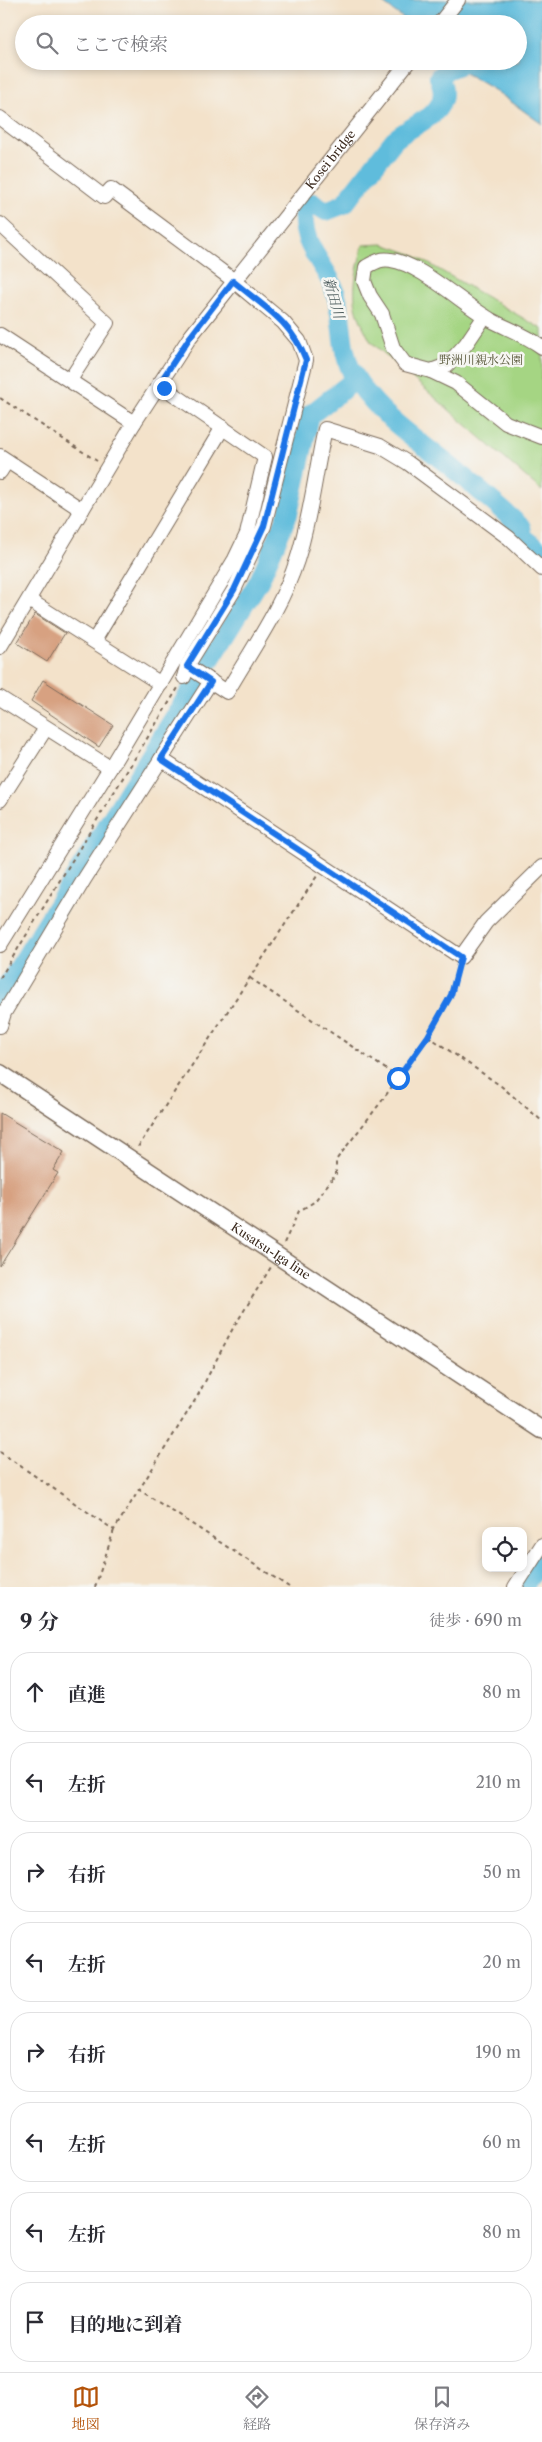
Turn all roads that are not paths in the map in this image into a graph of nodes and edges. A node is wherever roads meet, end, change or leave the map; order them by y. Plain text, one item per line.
1 (458, 0) edge
2 (446, 15) edge
3 (402, 70) edge
4 (0, 118) edge
5 (0, 225) edge
6 (233, 281) junction
7 (485, 316) junction
8 (0, 335) edge
9 (542, 347) edge
10 (431, 371) junction
11 (70, 380) junction
12 (159, 384) junction
13 (134, 423) junction
14 (223, 427) junction
15 (542, 437) edge
16 (2, 463) edge
17 (82, 510) junction
18 (542, 569) edge
19 (29, 600) junction
20 (94, 641) junction
21 (0, 647) edge
22 (209, 680) junction
23 (161, 684) junction
24 (0, 698) edge
25 (46, 728) junction
26 (161, 759) junction
27 (110, 768) junction
28 (0, 800) edge
29 (542, 867) edge
30 (0, 945) edge
31 (0, 1026) edge
32 (0, 1073) edge
33 (542, 1430) edge
34 (542, 1546) edge
35 (514, 1587) edge

1 - 2 street
3 - 6 street, Kosei bridge
4 - 6 street
5 - 11 street
6 - 12 street, Kosei bridge
6 - 22 street
7 - 9 street
7 - 10 street
7 - 10 street
8 - 11 street
10 - 15 street
11 - 13 street
12 - 13 street, Kosei bridge
12 - 14 street
13 - 17 street, Kosei bridge
14 - 20 street
14 - 23 street
16 - 17 street
17 - 19 street, Kosei bridge
18 - 22 street
19 - 20 street
19 - 21 street, Kosei bridge
20 - 23 street
22 - 26 street
23 - 27 street
24 - 25 street
25 - 27 street
25 - 28 street
26 - 29 street
26 - 31 street
27 - 30 street
32 - 33 main road, Kusatsu-Iga line
34 - 35 street

